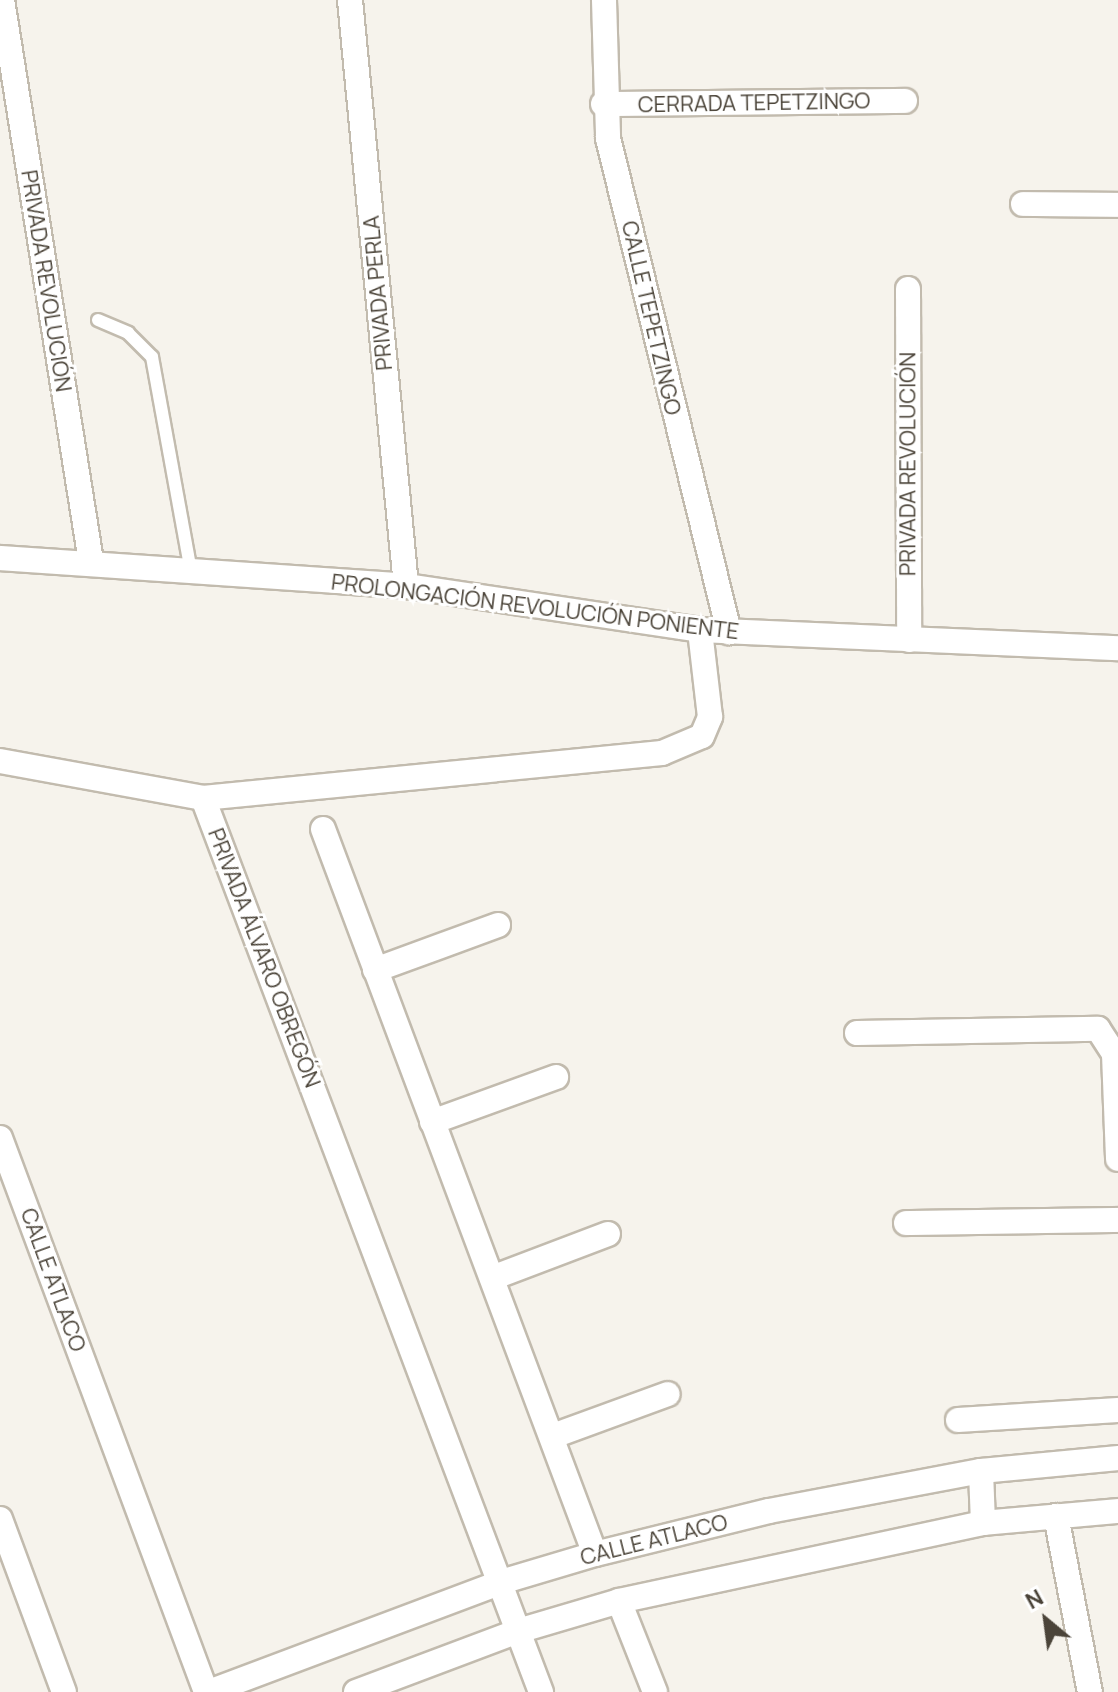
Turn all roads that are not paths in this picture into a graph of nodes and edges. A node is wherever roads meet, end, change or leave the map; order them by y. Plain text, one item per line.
1 (2, 0) edge
2 (350, 0) edge
3 (604, 0) edge
4 (905, 101) dead end
5 (603, 104) junction
6 (1023, 204) dead end
7 (1118, 205) edge
8 (908, 289) dead end
9 (98, 320) dead end
10 (0, 558) edge
11 (91, 561) junction
12 (191, 571) junction
13 (406, 586) junction
14 (700, 630) junction
15 (729, 632) junction
16 (909, 640) junction
17 (1118, 648) edge
18 (0, 761) edge
19 (203, 798) junction
20 (323, 829) dead end
21 (498, 925) dead end
22 (375, 970) junction
23 (857, 1033) dead end
24 (556, 1077) dead end
25 (432, 1122) junction
26 (0, 1138) edge
27 (1118, 1159) edge
28 (1118, 1220) edge
29 (906, 1223) dead end
30 (608, 1234) dead end
31 (492, 1278) junction
32 (668, 1394) dead end
33 (1118, 1410) edge
34 (958, 1420) dead end
35 (553, 1436) junction
36 (1118, 1458) edge
37 (981, 1471) junction
38 (1118, 1511) edge
39 (1056, 1516) junction
40 (0, 1519) edge
41 (983, 1523) junction
42 (595, 1554) junction
43 (501, 1582) junction
44 (619, 1601) junction
45 (518, 1631) junction
46 (64, 1692) edge
47 (208, 1692) edge
48 (356, 1692) edge
49 (541, 1692) edge
50 (655, 1692) edge
51 (1090, 1692) edge

1 - 11 street, PRIVADA REVOLUCIÓN
2 - 13 street, PRIVADA PERLA
3 - 5 street, CALLE TEPETZINGO
4 - 5 street, CERRADA TEPETZINGO
5 - 15 street, CALLE TEPETZINGO
6 - 7 street
8 - 16 street, PRIVADA REVOLUCIÓN
9 - 12 lane
10 - 11 street, PROLONGACIÓN REVOLUCIÓN PONIENTE
11 - 12 street, PROLONGACIÓN REVOLUCIÓN PONIENTE
12 - 13 street, PROLONGACIÓN REVOLUCIÓN PONIENTE
13 - 14 street, PROLONGACIÓN REVOLUCIÓN PONIENTE
14 - 15 street, PROLONGACIÓN REVOLUCIÓN PONIENTE
14 - 19 street, PRIVADA ÁLVARO OBREGÓN
15 - 16 street, PROLONGACIÓN REVOLUCIÓN PONIENTE
16 - 17 street, PROLONGACIÓN REVOLUCIÓN PONIENTE
18 - 19 street
19 - 43 street, PRIVADA ÁLVARO OBREGÓN
20 - 22 street
21 - 22 street
22 - 25 street
23 - 27 street
24 - 25 street
25 - 31 street
26 - 47 street, CALLE ATLACO
28 - 29 street
30 - 31 street
31 - 35 street
32 - 35 street
33 - 34 street
35 - 42 street
36 - 37 street, CALLE ATLACO
37 - 41 street
37 - 42 street, CALLE ATLACO
38 - 39 street
39 - 41 street
39 - 51 street
40 - 46 street
41 - 44 street
42 - 43 street, CALLE ATLACO
43 - 45 street, PRIVADA ÁLVARO OBREGÓN
43 - 47 street, CALLE ATLACO
44 - 45 street
44 - 50 street
45 - 48 street
45 - 49 street, PRIVADA ÁLVARO OBREGÓN

